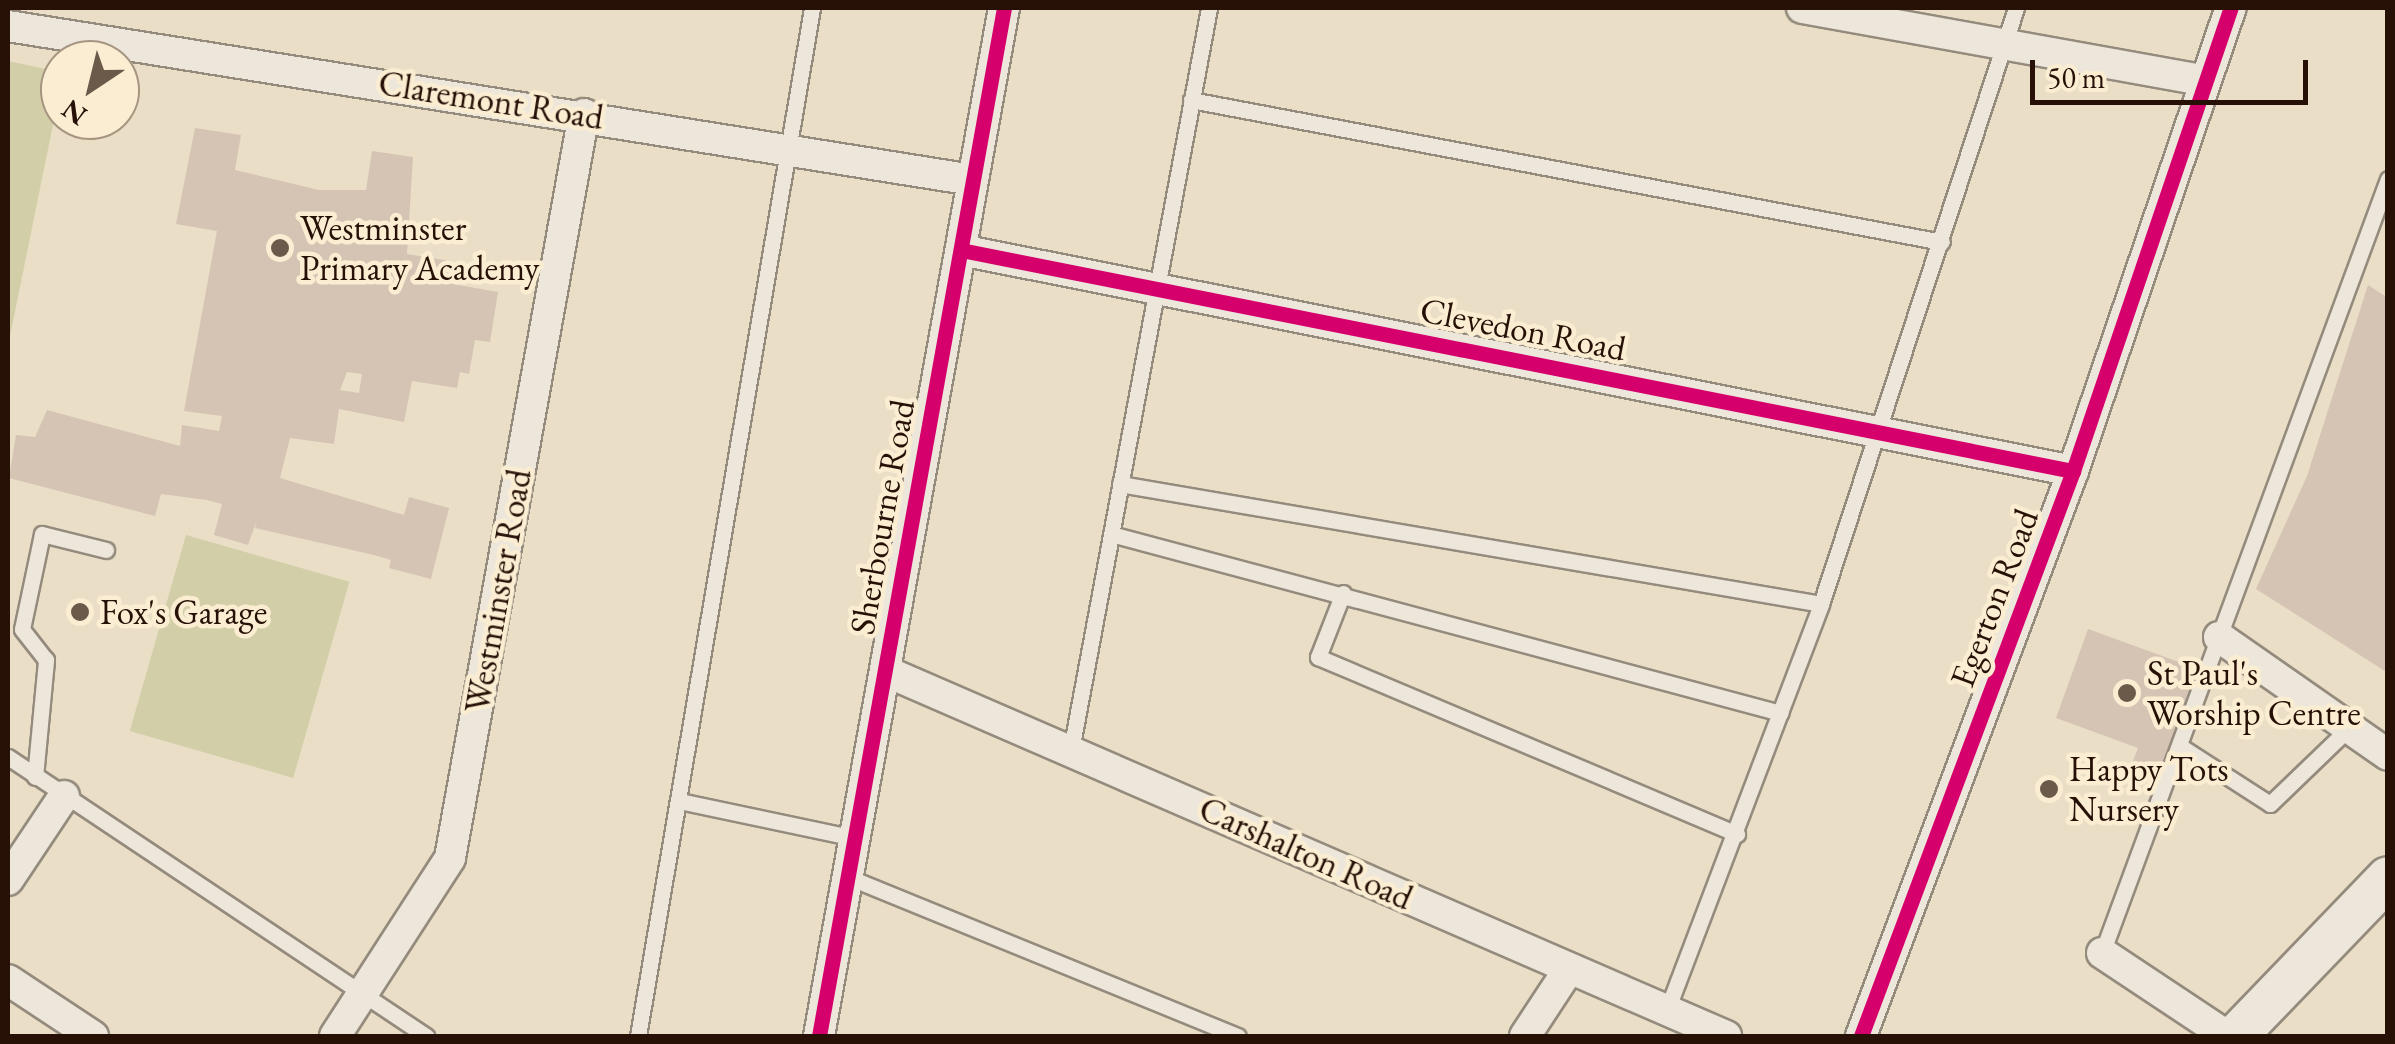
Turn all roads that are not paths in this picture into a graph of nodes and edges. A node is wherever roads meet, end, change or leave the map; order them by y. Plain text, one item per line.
1 (812, 8) edge
2 (1004, 8) edge
3 (1209, 8) edge
4 (1802, 8) edge
5 (2016, 8) edge
6 (2231, 8) edge
7 (8, 26) edge
8 (2002, 44) junction
9 (2204, 80) junction
10 (1191, 100) junction
11 (584, 114) junction
12 (787, 150) junction
13 (2388, 179) edge
14 (973, 180) junction
15 (1942, 242) junction
16 (961, 250) junction
17 (1157, 287) junction
18 (1880, 431) junction
19 (2074, 471) junction
20 (1120, 484) junction
21 (1111, 534) junction
22 (106, 550) dead end
23 (1343, 593) junction
24 (1821, 604) junction
25 (2218, 637) junction
26 (885, 670) junction
27 (1781, 713) junction
28 (2349, 728) junction
29 (2180, 746) junction
30 (1071, 750) junction
31 (2388, 755) edge
32 (8, 757) edge
33 (36, 776) junction
34 (64, 796) junction
35 (680, 802) junction
36 (1737, 834) junction
37 (855, 838) junction
38 (848, 877) junction
39 (2388, 878) edge
40 (8, 880) edge
41 (2102, 952) joint
42 (1569, 969) junction
43 (8, 980) edge
44 (364, 994) junction
45 (1667, 1010) junction
46 (93, 1036) edge
47 (336, 1036) edge
48 (426, 1036) edge
49 (638, 1036) edge
50 (819, 1036) edge
51 (1238, 1036) edge
52 (1526, 1036) edge
53 (1726, 1036) edge
54 (1862, 1036) edge
55 (2227, 1036) edge
56 (2236, 1036) edge

1 - 12 lane
2 - 14 street, Sherbourne Road
3 - 10 lane
4 - 8 street
5 - 8 lane
6 - 9 street, Egerton Road
7 - 11 street, Claremont Road
8 - 9 street
8 - 15 lane
9 - 19 street, Egerton Road
10 - 15 lane
10 - 17 lane
11 - 12 street, Claremont Road
11 - 44 street, Westminster Road
12 - 14 street, Claremont Road
12 - 35 lane
13 - 25 lane
14 - 16 street, Sherbourne Road
15 - 18 lane
16 - 17 street, Clevedon Road
16 - 26 street, Sherbourne Road
17 - 18 street, Clevedon Road
17 - 20 lane
18 - 19 street, Clevedon Road
18 - 24 lane
19 - 54 street, Egerton Road
20 - 21 lane
20 - 24 lane
21 - 23 lane
21 - 30 lane
22 - 33 lane
23 - 27 lane
23 - 36 lane
24 - 27 lane
25 - 28 street
25 - 29 lane
26 - 30 street, Carshalton Road
26 - 37 street, Sherbourne Road
27 - 36 lane
28 - 29 lane
28 - 31 street
29 - 41 lane
30 - 42 street, Carshalton Road
32 - 33 lane
33 - 34 lane
34 - 40 street
34 - 44 lane
35 - 37 lane
35 - 49 lane
36 - 45 lane
37 - 38 street, Sherbourne Road
38 - 50 street, Sherbourne Road
38 - 51 lane
39 - 56 street
41 - 55 street
42 - 45 street, Carshalton Road
42 - 52 street
43 - 46 street
44 - 47 street, Westminster Road
44 - 48 lane
45 - 53 street, Carshalton Road

